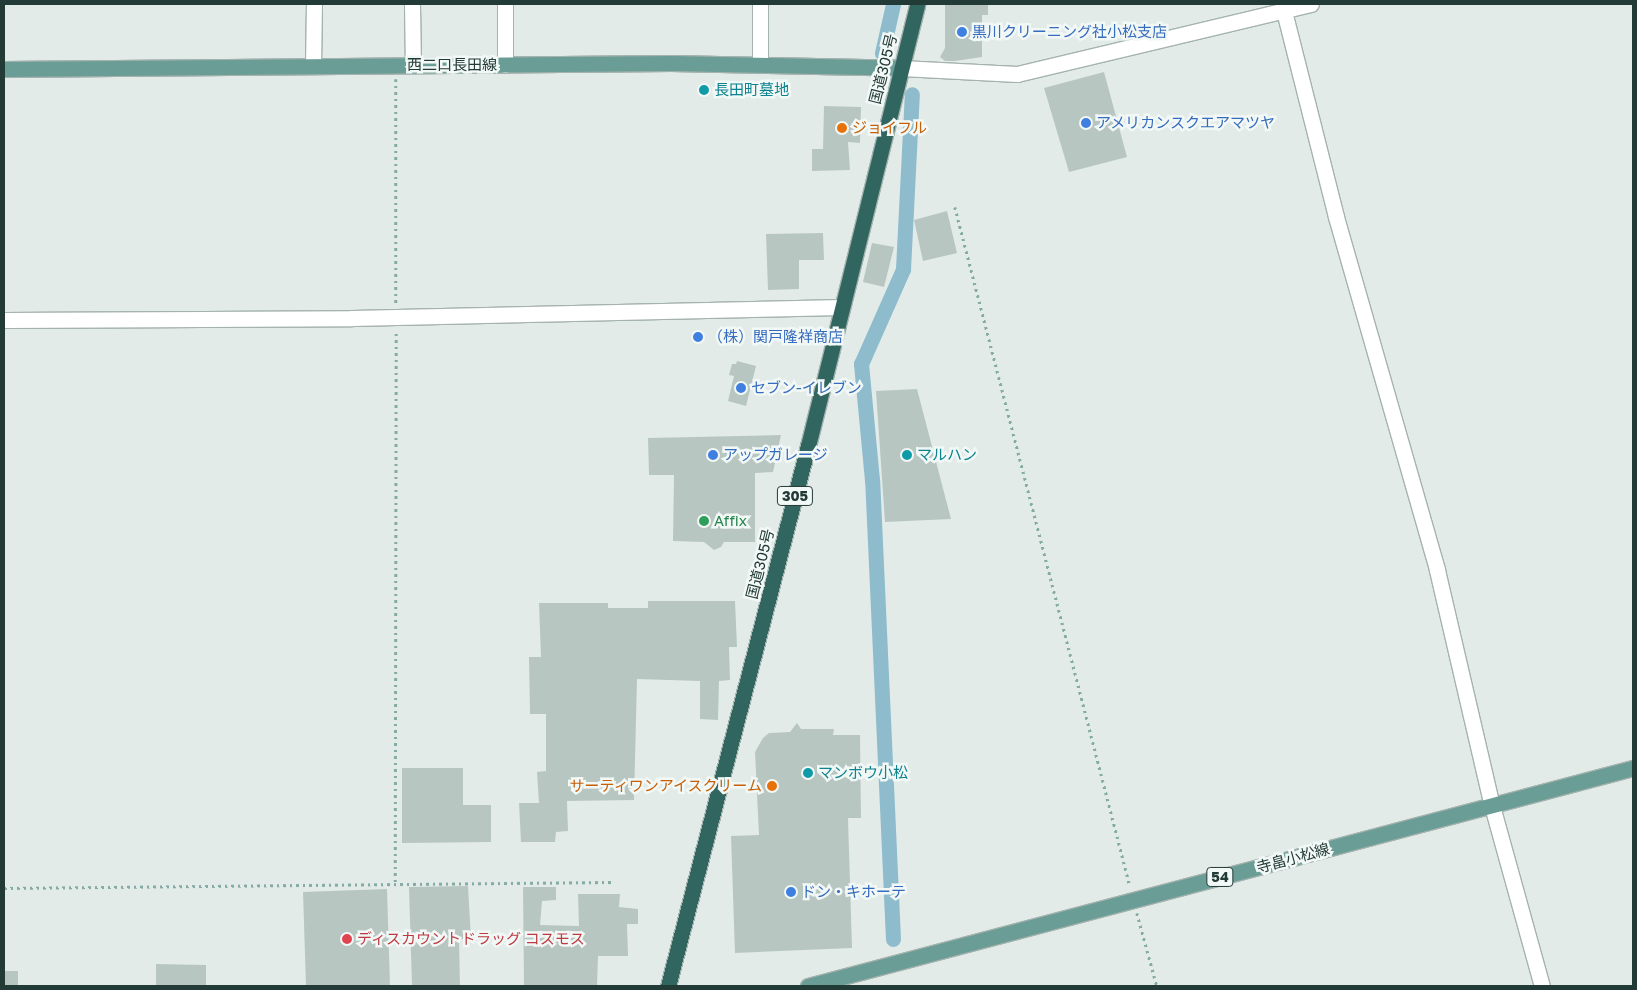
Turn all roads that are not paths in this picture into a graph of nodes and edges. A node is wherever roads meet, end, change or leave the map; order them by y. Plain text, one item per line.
1 (314, 4) edge
2 (412, 4) edge
3 (505, 4) edge
4 (760, 4) edge
5 (917, 4) edge
6 (1311, 4) edge
7 (1284, 11) junction
8 (760, 64) junction
9 (412, 65) junction
10 (506, 65) junction
11 (313, 66) junction
12 (901, 68) junction
13 (4, 69) edge
14 (841, 307) junction
15 (4, 320) edge
16 (1633, 768) edge
17 (1492, 806) junction
18 (668, 986) edge
19 (808, 986) edge
20 (1542, 986) edge

1 - 11 street
2 - 9 street
3 - 10 street
4 - 8 street
5 - 12 highway, 国道305号 / 305
6 - 7 street
7 - 12 street
7 - 17 street
8 - 10 main road, 西二口長田線
8 - 12 main road, 西二口長田線
9 - 10 main road, 西二口長田線
9 - 11 main road, 西二口長田線
11 - 13 main road, 西二口長田線
12 - 14 highway, 国道305号 / 305
14 - 15 street
14 - 18 highway, 国道305号 / 305
16 - 17 main road, 寺畠小松線 / 54
17 - 19 main road, 寺畠小松線 / 54
17 - 20 street

